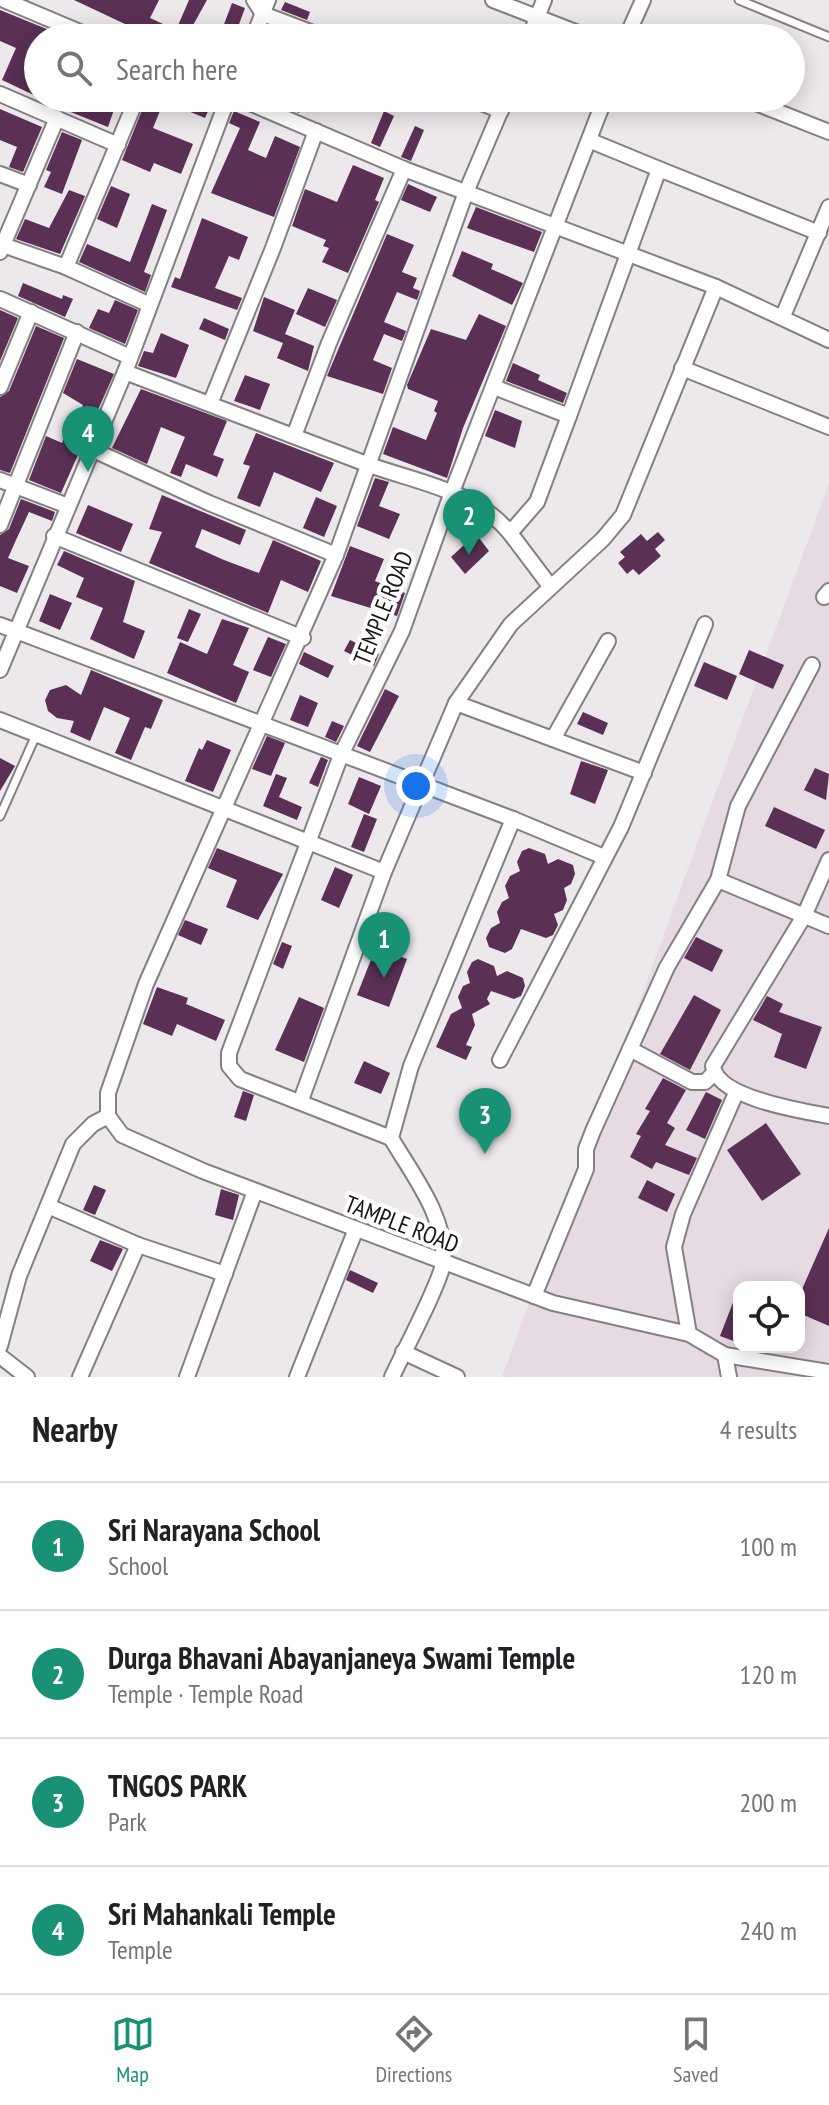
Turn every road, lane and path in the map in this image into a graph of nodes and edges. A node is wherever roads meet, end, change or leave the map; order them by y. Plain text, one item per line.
1 (4, 0) edge
2 (254, 0) edge
3 (493, 0) edge
4 (544, 0) edge
5 (643, 0) edge
6 (739, 0) edge
7 (266, 7) edge
8 (537, 17) junction
9 (61, 24) edge
10 (299, 24) edge
11 (534, 24) edge
12 (555, 24) edge
13 (632, 24) edge
14 (797, 24) edge
15 (805, 27) edge
16 (829, 37) edge
17 (0, 94) edge
18 (24, 104) edge
19 (43, 112) edge
20 (131, 112) edge
21 (223, 112) edge
22 (271, 112) edge
23 (500, 112) edge
24 (600, 112) edge
25 (778, 112) edge
26 (57, 118) junction
27 (316, 131) junction
28 (829, 132) edge
29 (591, 141) junction
30 (118, 145) junction
31 (404, 169) junction
32 (659, 169) junction
33 (0, 174) edge
34 (29, 185) junction
35 (466, 192) junction
36 (829, 207) edge
37 (558, 224) junction
38 (819, 233) junction
39 (1, 248) edge
40 (630, 253) junction
41 (66, 267) junction
42 (716, 287) junction
43 (0, 299) edge
44 (150, 305) junction
45 (31, 312) junction
46 (783, 316) junction
47 (77, 332) junction
48 (829, 340) edge
49 (130, 357) junction
50 (682, 368) junction
51 (125, 372) junction
52 (0, 387) edge
53 (494, 387) junction
54 (210, 404) junction
55 (569, 416) junction
56 (829, 427) edge
57 (294, 436) junction
58 (91, 449) junction
59 (368, 465) junction
60 (0, 480) edge
61 (16, 486) junction
62 (452, 492) junction
63 (68, 506) junction
64 (0, 525) edge
65 (510, 533) junction
66 (54, 536) junction
67 (336, 555) junction
68 (550, 586) junction
69 (705, 624) dead end
70 (0, 625) edge
71 (15, 630) junction
72 (303, 638) junction
73 (608, 641) dead end
74 (812, 665) dead end
75 (0, 670) edge
76 (456, 703) junction
77 (0, 720) edge
78 (262, 726) junction
79 (37, 733) junction
80 (553, 739) junction
81 (341, 755) junction
82 (644, 773) junction
83 (420, 784) junction
84 (223, 810) junction
85 (0, 816) edge
86 (513, 819) junction
87 (308, 843) junction
88 (604, 857) junction
89 (829, 860) edge
90 (384, 872) junction
91 (718, 880) junction
92 (804, 916) junction
93 (829, 926) edge
94 (630, 1049) junction
95 (500, 1060) dead end
96 (714, 1073) junction
97 (736, 1093) junction
98 (301, 1100) junction
99 (108, 1116) junction
100 (829, 1116) edge
101 (391, 1138) junction
102 (255, 1191) junction
103 (48, 1206) junction
104 (356, 1229) junction
105 (138, 1245) junction
106 (443, 1264) junction
107 (225, 1274) junction
108 (534, 1296) junction
109 (689, 1334) junction
110 (0, 1346) edge
111 (403, 1352) junction
112 (725, 1355) junction
113 (0, 1356) edge
114 (829, 1372) edge
115 (27, 1377) edge
116 (80, 1377) edge
117 (187, 1377) edge
118 (297, 1377) edge
119 (392, 1377) edge
120 (457, 1377) edge
121 (729, 1377) edge

1 - 9 street
2 - 7 street
3 - 8 street
4 - 8 street
5 - 13 street
6 - 14 lane
7 - 10 street
8 - 11 street
8 - 12 street
15 - 16 lane
17 - 18 street
19 - 26 street
20 - 30 street
21 - 44 street
22 - 27 street
23 - 35 street
24 - 29 street, TEMPLE ROAD
25 - 28 street
26 - 30 street
26 - 34 street
27 - 31 street
27 - 54 street
29 - 32 street
29 - 37 street, TEMPLE ROAD
30 - 41 street
31 - 35 street
31 - 57 street
32 - 38 street
32 - 40 street
33 - 34 street
34 - 39 street
35 - 37 street
35 - 59 street
36 - 38 street
37 - 40 street
37 - 53 street, TEMPLE ROAD
38 - 46 street
39 - 41 street
40 - 42 street
40 - 55 street
41 - 44 street
42 - 46 street
42 - 50 street
43 - 45 street
44 - 49 street
45 - 47 street
45 - 52 street
46 - 48 street
47 - 49 street
47 - 61 street
49 - 51 street
50 - 56 street
50 - 68 street
51 - 54 street
51 - 58 street
53 - 55 street
53 - 62 street, TEMPLE ROAD
54 - 57 street
55 - 65 street
57 - 59 street
58 - 63 street
58 - 67 street
59 - 62 street
59 - 67 street
60 - 61 street
61 - 63 street
61 - 64 street
62 - 65 street
62 - 81 street, TEMPLE ROAD
63 - 66 street
65 - 68 street
66 - 71 street
66 - 72 street
67 - 72 street
68 - 76 street
69 - 82 street
70 - 71 street
71 - 75 street
71 - 78 street
72 - 78 street
73 - 80 street
74 - 91 street
76 - 80 street
76 - 83 street
77 - 79 street
78 - 81 street
78 - 84 street
79 - 84 street
79 - 85 lane
80 - 82 street
81 - 83 street
81 - 87 street, TEMPLE ROAD
82 - 88 street
83 - 86 street
83 - 90 street
84 - 87 street
84 - 99 street
86 - 88 street
86 - 101 street
87 - 90 street
87 - 98 street, TEMPLE ROAD
88 - 95 street
89 - 92 street
90 - 98 street
91 - 92 street
91 - 94 street
92 - 93 street
92 - 96 street
94 - 96 street
94 - 108 street
96 - 97 street
97 - 100 street
97 - 109 street
98 - 101 street, TEMPLE ROAD
99 - 102 street, TAMPLE ROAD
99 - 103 street
101 - 106 street
102 - 104 street, TAMPLE ROAD
102 - 107 street
103 - 105 street
103 - 110 street
104 - 106 street, TAMPLE ROAD
104 - 118 street
105 - 107 street
105 - 116 street
106 - 108 street, TAMPLE ROAD
106 - 111 street
107 - 117 street
108 - 109 street, TAMPLE ROAD
109 - 112 street, TAMPLE ROAD
111 - 119 street
111 - 120 street
112 - 114 street, TAMPLE ROAD
112 - 121 street
113 - 115 street

